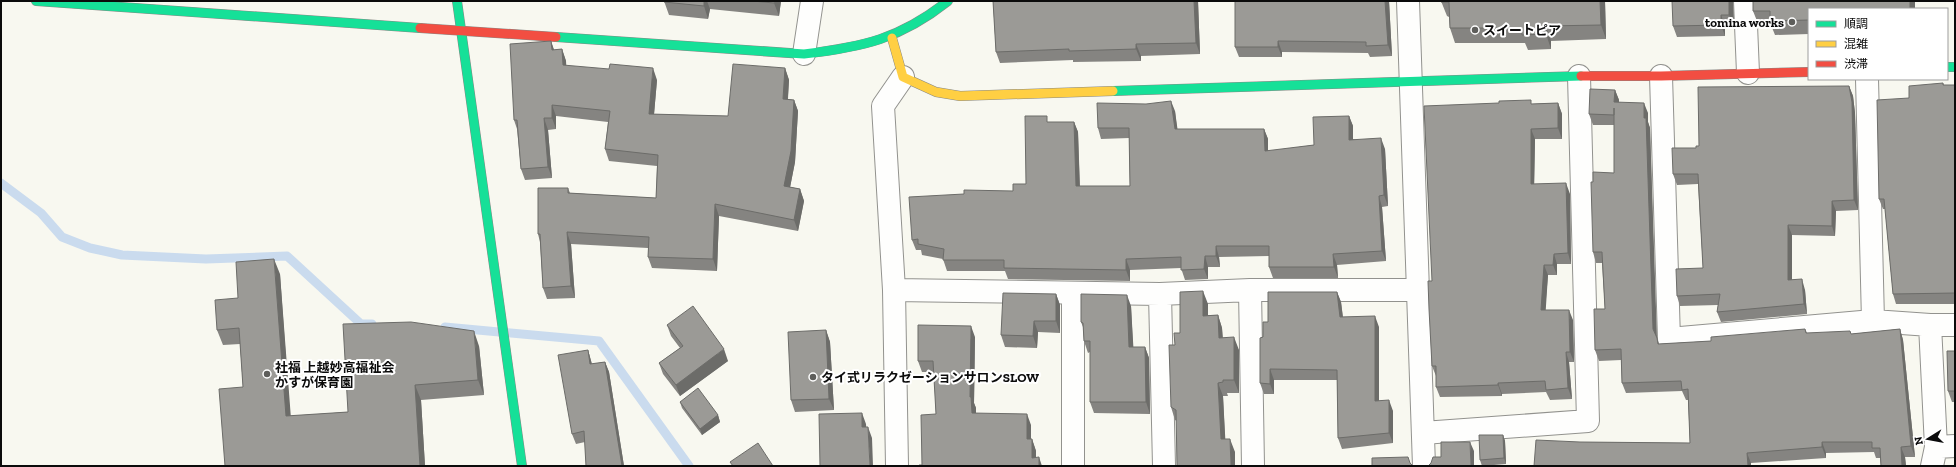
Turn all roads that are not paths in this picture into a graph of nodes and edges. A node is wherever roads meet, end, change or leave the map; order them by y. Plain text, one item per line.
1 (36, 1) edge
2 (457, 1) edge
3 (812, 1) edge
4 (948, 1) edge
5 (1408, 1) edge
6 (1745, 1) edge
7 (462, 31) junction
8 (892, 38) junction
9 (804, 54) junction
10 (1808, 72) edge
11 (1748, 73) junction
12 (1579, 76) junction
13 (1661, 76) junction
14 (903, 77) junction
15 (1867, 80) edge
16 (1411, 83) junction
17 (894, 290) junction
18 (1250, 290) junction
19 (1419, 290) junction
20 (1073, 293) junction
21 (1160, 294) junction
22 (1873, 322) junction
23 (1930, 325) junction
24 (1955, 325) edge
25 (1423, 433) junction
26 (1941, 453) edge
27 (522, 466) edge
28 (897, 466) edge
29 (1073, 466) edge
30 (1164, 466) edge
31 (1253, 466) edge
32 (1424, 466) edge

1 - 7 street
2 - 7 street
3 - 9 street
4 - 8 street
5 - 16 street
6 - 11 street
7 - 9 street
7 - 27 street
8 - 9 street
8 - 14 street
10 - 11 street
11 - 13 street
12 - 13 street
12 - 16 street
12 - 25 street
13 - 22 street
14 - 16 street
14 - 17 street
15 - 22 street
16 - 19 street
17 - 20 street
17 - 28 street
18 - 19 street
18 - 21 street
18 - 31 street
19 - 25 street
20 - 21 street
20 - 29 street
21 - 30 street
22 - 23 street
23 - 24 street
23 - 26 street
25 - 32 street

